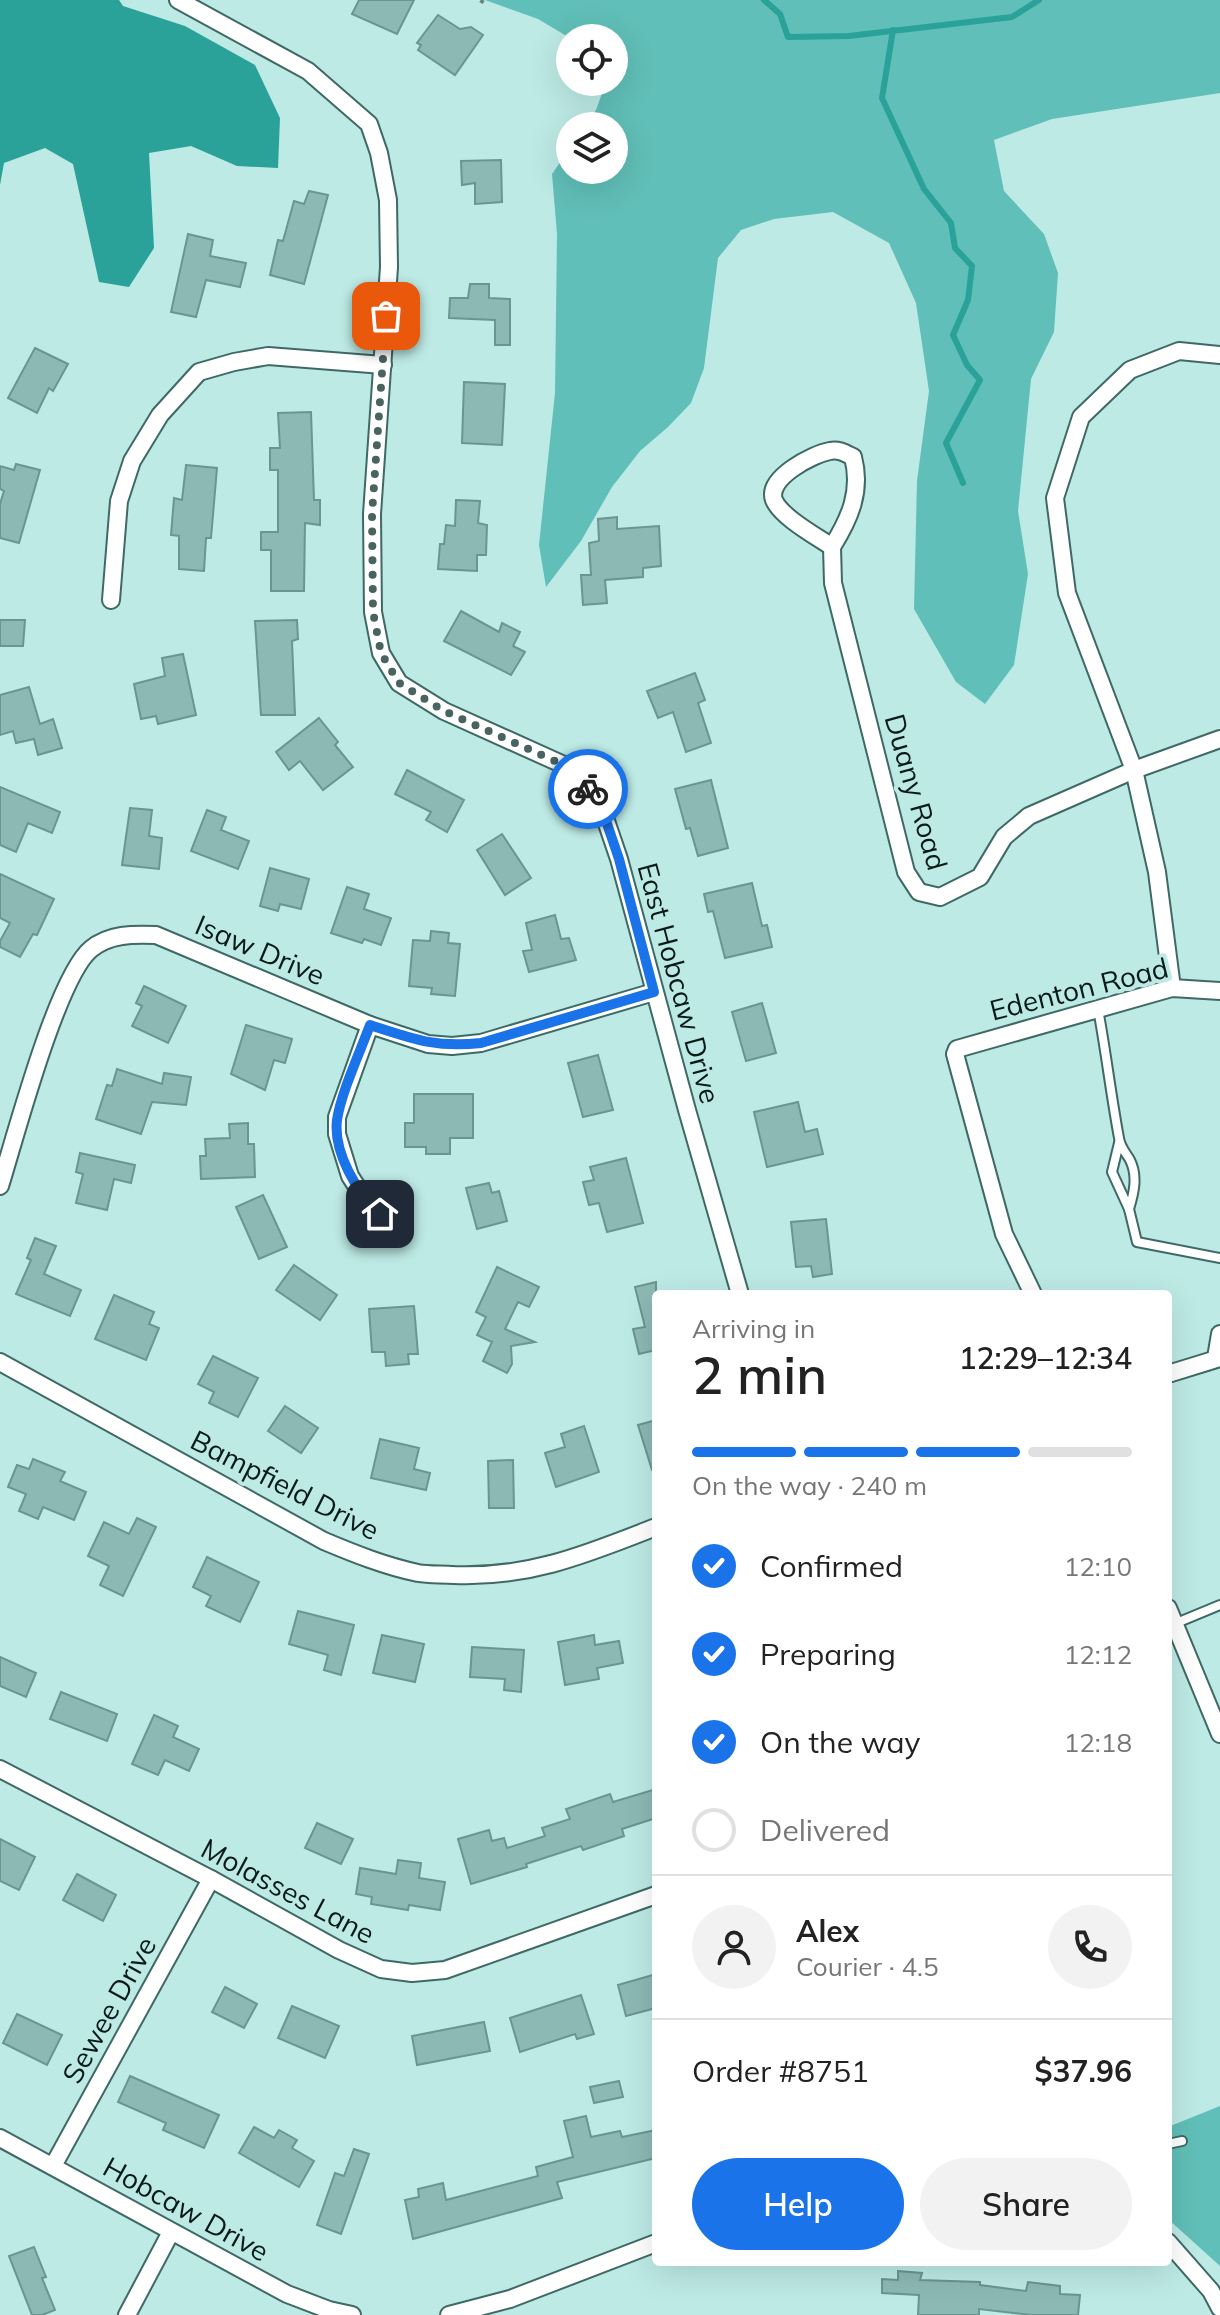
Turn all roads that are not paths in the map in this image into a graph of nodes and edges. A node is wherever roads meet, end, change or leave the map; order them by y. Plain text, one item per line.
1 (178, 0) edge
2 (1220, 355) edge
3 (383, 365) junction
4 (832, 547) junction
5 (111, 600) dead end
6 (1220, 739) edge
7 (1134, 770) junction
8 (1172, 988) junction
9 (1220, 991) edge
10 (654, 992) junction
11 (1098, 1009) junction
12 (370, 1025) junction
13 (1119, 1143) junction
14 (0, 1186) edge
15 (1129, 1209) junction
16 (394, 1228) dead end
17 (1220, 1258) edge
18 (739, 1290) edge
19 (1031, 1290) edge
20 (1220, 1334) edge
21 (1218, 1358) edge
22 (0, 1362) edge
23 (1172, 1373) edge
24 (652, 1529) edge
25 (1220, 1605) edge
26 (1172, 1616) edge
27 (1172, 1618) edge
28 (1220, 1734) edge
29 (0, 1769) edge
30 (211, 1879) junction
31 (652, 1896) edge
32 (0, 2138) edge
33 (1182, 2141) dead end
34 (1172, 2143) edge
35 (53, 2166) junction
36 (171, 2232) junction
37 (652, 2245) edge
38 (1172, 2247) edge
39 (1220, 2308) edge
40 (127, 2315) edge
41 (352, 2315) edge
42 (449, 2315) edge

1 - 3 street, East Hobcaw Drive
2 - 7 street
3 - 5 street
3 - 10 street, East Hobcaw Drive
4 - 4 street
4 - 7 street, Duany Road
6 - 7 street, Duany Road
7 - 8 street
8 - 9 street, Edenton Road
8 - 11 street, Edenton Road
10 - 12 street, Isaw Drive
10 - 18 street, East Hobcaw Drive
11 - 13 lane
11 - 19 street, Edenton Road
12 - 14 street, Isaw Drive
12 - 16 street
13 - 15 lane
13 - 15 lane
15 - 17 lane
20 - 21 street
21 - 23 street
22 - 24 street, Bampfield Drive
25 - 26 lane
27 - 28 street
29 - 30 street, Molasses Lane
30 - 31 street, Molasses Lane
30 - 35 street, Sewee Drive
32 - 35 street, Hobcaw Drive
33 - 34 lane
35 - 36 street, Hobcaw Drive
36 - 40 street
36 - 41 street, Hobcaw Drive
37 - 42 street
38 - 39 street

